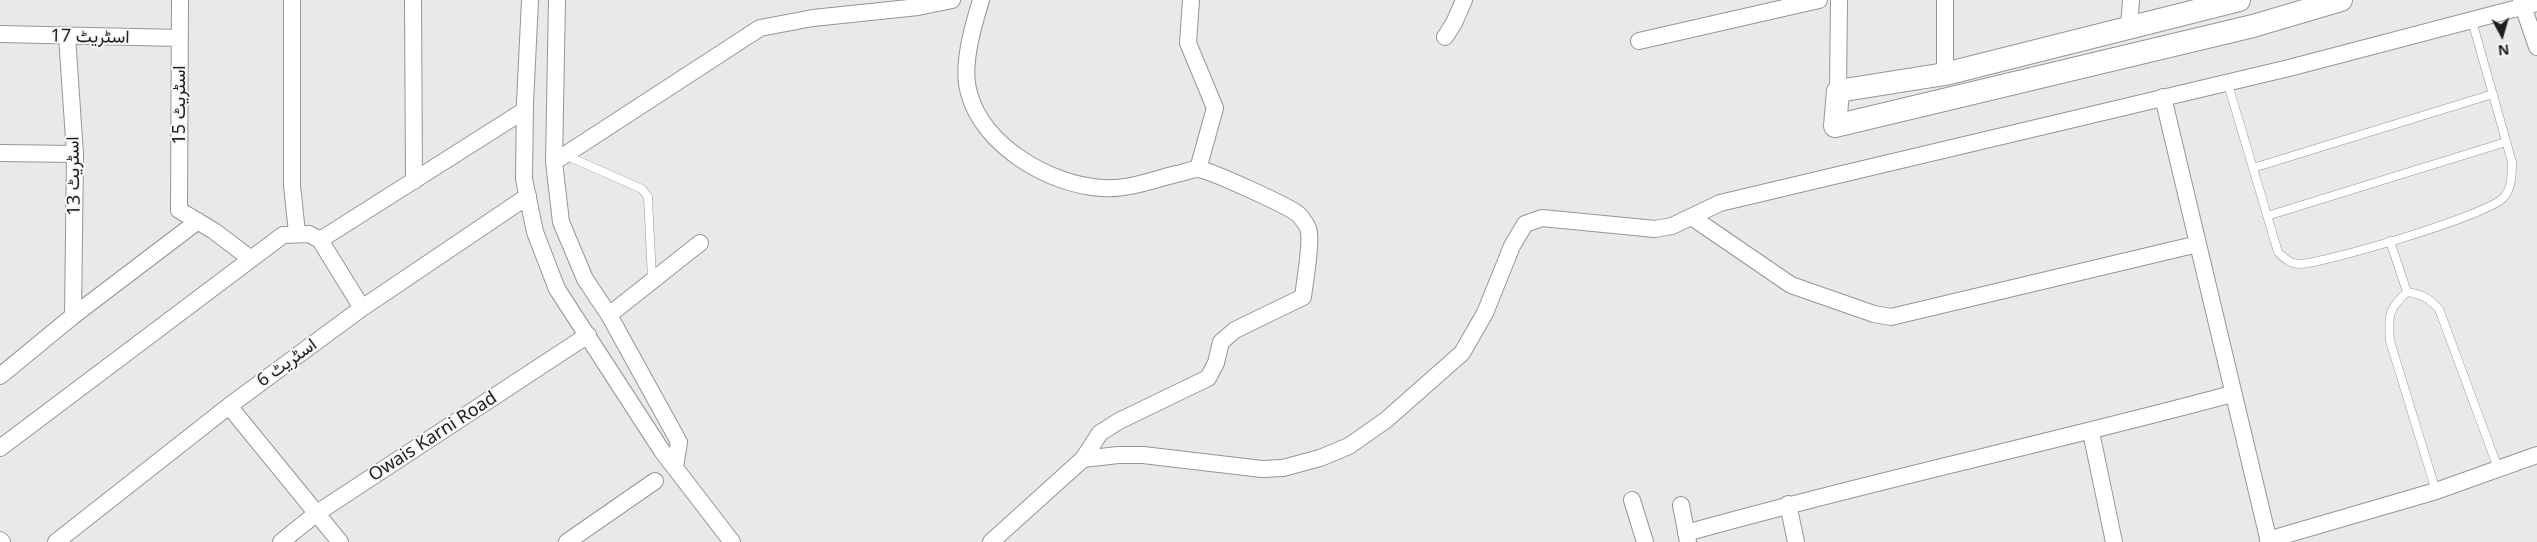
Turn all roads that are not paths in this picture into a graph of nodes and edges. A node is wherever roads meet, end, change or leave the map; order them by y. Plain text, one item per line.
1 (180, 0) edge
2 (292, 0) edge
3 (414, 0) edge
4 (530, 0) edge
5 (557, 0) edge
6 (952, 0) edge
7 (981, 0) edge
8 (1191, 0) edge
9 (1464, 0) edge
10 (1820, 0) edge
11 (1839, 0) edge
12 (1945, 0) edge
13 (2131, 0) edge
14 (2341, 0) edge
15 (2234, 1) edge
16 (2527, 4) edge
17 (2472, 21) junction
18 (2129, 28) junction
19 (0, 34) edge
20 (67, 36) junction
21 (1444, 37) dead end
22 (180, 38) junction
23 (1639, 41) dead end
24 (2537, 48) edge
25 (1945, 74) junction
26 (2227, 81) junction
27 (1838, 91) junction
28 (2493, 94) junction
29 (2163, 97) junction
30 (525, 110) junction
31 (2506, 142) junction
32 (0, 153) edge
33 (75, 154) junction
34 (559, 159) junction
35 (2253, 168) junction
36 (1198, 169) junction
37 (414, 181) junction
38 (528, 196) junction
39 (2267, 216) junction
40 (1693, 218) junction
41 (198, 221) junction
42 (297, 232) junction
43 (320, 240) junction
44 (2390, 241) junction
45 (700, 243) dead end
46 (2198, 244) junction
47 (251, 259) junction
48 (652, 281) junction
49 (2407, 292) junction
50 (362, 308) junction
51 (73, 316) junction
52 (609, 316) junction
53 (588, 335) junction
54 (0, 376) edge
55 (2232, 394) junction
56 (229, 406) junction
57 (2091, 432) junction
58 (0, 448) edge
59 (2537, 455) edge
60 (1083, 459) junction
61 (675, 467) junction
62 (2498, 468) junction
63 (655, 481) dead end
64 (2436, 491) junction
65 (1632, 500) dead end
66 (1788, 504) junction
67 (1681, 505) dead end
68 (317, 513) junction
69 (1687, 538) edge
70 (1640, 541) edge
71 (2268, 541) edge
72 (56, 542) edge
73 (281, 542) edge
74 (340, 542) edge
75 (567, 542) edge
76 (732, 542) edge
77 (991, 542) edge
78 (1796, 542) edge
79 (2114, 542) edge

1 - 22 street, اسٹریٹ 15
2 - 42 street
3 - 37 street
4 - 30 street
5 - 34 street
6 - 34 street
7 - 36 street
8 - 36 street
9 - 21 street
10 - 23 street
11 - 27 street
12 - 25 street
13 - 18 street
14 - 27 street
15 - 18 street
16 - 17 street
16 - 24 street
17 - 26 street
17 - 28 lane
18 - 25 street
19 - 20 street, اسٹریٹ 17
20 - 22 street, اسٹریٹ 17
20 - 33 street, اسٹریٹ 13
22 - 41 street, اسٹریٹ 15
25 - 27 street
26 - 29 street
26 - 35 lane
28 - 31 lane
28 - 35 lane
29 - 40 street
29 - 46 street
30 - 37 street
30 - 38 street
31 - 39 lane
31 - 44 lane
32 - 33 street
33 - 51 street, اسٹریٹ 13
34 - 48 lane
34 - 52 street
35 - 39 lane
36 - 60 street
37 - 43 street
38 - 50 street, اسٹریٹ 6
38 - 53 street
39 - 44 lane
40 - 46 street
40 - 60 street
41 - 47 street
41 - 51 street
42 - 43 street
42 - 47 street
43 - 50 street
44 - 49 lane
45 - 48 street
46 - 55 street
47 - 58 street
48 - 52 street
49 - 62 lane
49 - 64 lane
50 - 56 street, اسٹریٹ 6
51 - 54 street
52 - 61 street
53 - 61 street
53 - 68 street, Owais Karni Road
55 - 57 street
55 - 71 street
56 - 68 street
56 - 72 street, اسٹریٹ 6
57 - 66 street
57 - 79 street
59 - 62 street
60 - 77 street
61 - 76 street
62 - 64 street
63 - 75 street
64 - 71 street
65 - 70 street
66 - 69 street
66 - 78 street
67 - 69 street
68 - 73 street, Owais Karni Road
68 - 74 street

